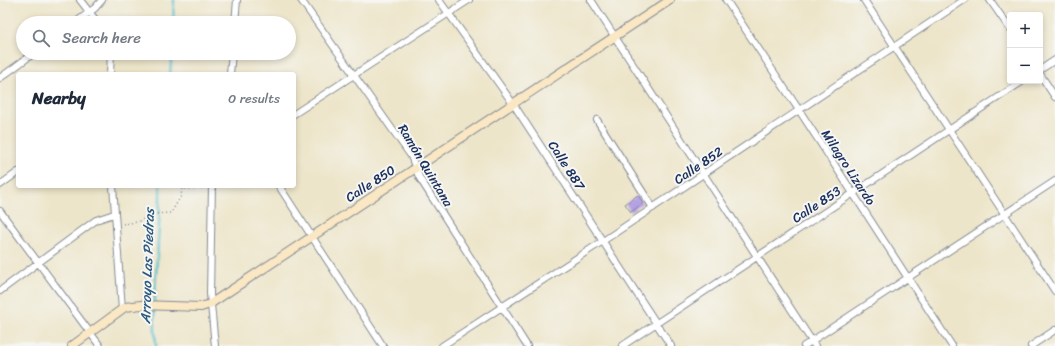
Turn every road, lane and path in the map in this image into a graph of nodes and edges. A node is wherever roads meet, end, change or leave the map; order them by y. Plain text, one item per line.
1 (80, 0) edge
2 (102, 0) edge
3 (237, 0) edge
4 (301, 0) edge
5 (439, 0) edge
6 (469, 0) edge
7 (591, 0) edge
8 (670, 0) edge
9 (726, 0) edge
10 (864, 0) edge
11 (964, 0) edge
12 (990, 0) edge
13 (89, 12) junction
14 (448, 14) junction
15 (84, 16) edge
16 (92, 16) edge
17 (236, 16) edge
18 (1007, 25) edge
19 (615, 37) junction
20 (895, 47) junction
21 (24, 60) edge
22 (111, 60) edge
23 (231, 60) edge
24 (1055, 60) edge
25 (1043, 68) edge
26 (110, 72) edge
27 (230, 72) edge
28 (355, 75) junction
29 (0, 78) edge
30 (1043, 79) edge
31 (1018, 84) edge
32 (1055, 97) edge
33 (514, 104) junction
34 (800, 110) junction
35 (296, 113) edge
36 (597, 120) dead end
37 (949, 130) junction
38 (415, 168) junction
39 (16, 173) edge
40 (705, 174) junction
41 (1055, 181) edge
42 (0, 185) edge
43 (113, 188) edge
44 (197, 188) edge
45 (212, 188) edge
46 (280, 188) edge
47 (853, 193) junction
48 (653, 208) junction
49 (0, 211) edge
50 (114, 214) junction
51 (1005, 215) junction
52 (117, 225) junction
53 (311, 236) junction
54 (603, 241) junction
55 (757, 256) junction
56 (39, 262) junction
57 (908, 278) junction
58 (0, 291) edge
59 (1055, 291) edge
60 (210, 304) junction
61 (502, 307) junction
62 (122, 309) junction
63 (656, 323) junction
64 (1055, 330) edge
65 (90, 332) junction
66 (813, 344) edge
67 (72, 346) edge
68 (100, 346) edge
69 (214, 346) edge
70 (383, 346) edge
71 (442, 346) edge
72 (527, 346) edge
73 (622, 346) edge
74 (671, 346) edge
75 (804, 346) edge
76 (952, 346) edge
77 (1031, 346) edge

1 - 13 street
2 - 13 street
3 - 17 street
4 - 28 street, Ramón Quintana
5 - 14 street, Calle 887
6 - 14 street
7 - 19 street
8 - 19 main road, Calle 850
9 - 34 street, Milagro Lizardo
10 - 20 street
11 - 20 street, Calle 852
12 - 18 street
13 - 15 street
13 - 16 street
14 - 28 street
14 - 33 street, Calle 887
19 - 33 main road, Calle 850
19 - 40 street
20 - 34 street, Calle 852
20 - 37 street
21 - 29 street
22 - 26 street
23 - 27 street
24 - 25 street
28 - 35 street
28 - 38 street, Ramón Quintana
30 - 32 street
31 - 37 street, Calle 853
33 - 38 main road, Calle 850
33 - 54 street, Calle 887
34 - 40 street, Calle 852
34 - 47 street, Milagro Lizardo
36 - 48 street
37 - 47 street, Calle 853
37 - 51 street
38 - 53 main road, Calle 850
38 - 61 street, Ramón Quintana
39 - 42 street
40 - 48 street, Calle 852
40 - 55 street
41 - 51 street
43 - 50 street
44 - 52 path
45 - 60 street
46 - 53 street
47 - 55 street, Calle 853
47 - 57 street, Milagro Lizardo
48 - 54 street, Calle 852
49 - 56 street
50 - 52 street
50 - 56 street
51 - 57 street
51 - 59 street
52 - 62 street
53 - 60 main road, Calle 850
53 - 70 street
54 - 61 street, Calle 852
54 - 63 street, Calle 887
55 - 63 street, Calle 853
55 - 66 street
56 - 58 street
56 - 65 street
57 - 66 street
57 - 76 street, Milagro Lizardo
60 - 62 main road, Calle 850
60 - 69 street
61 - 71 street, Calle 852
61 - 72 street, Ramón Quintana
62 - 65 main road, Calle 850
63 - 73 street, Calle 853
63 - 74 street, Calle 887
64 - 77 street
65 - 67 main road, Calle 850
65 - 68 street
66 - 75 street

